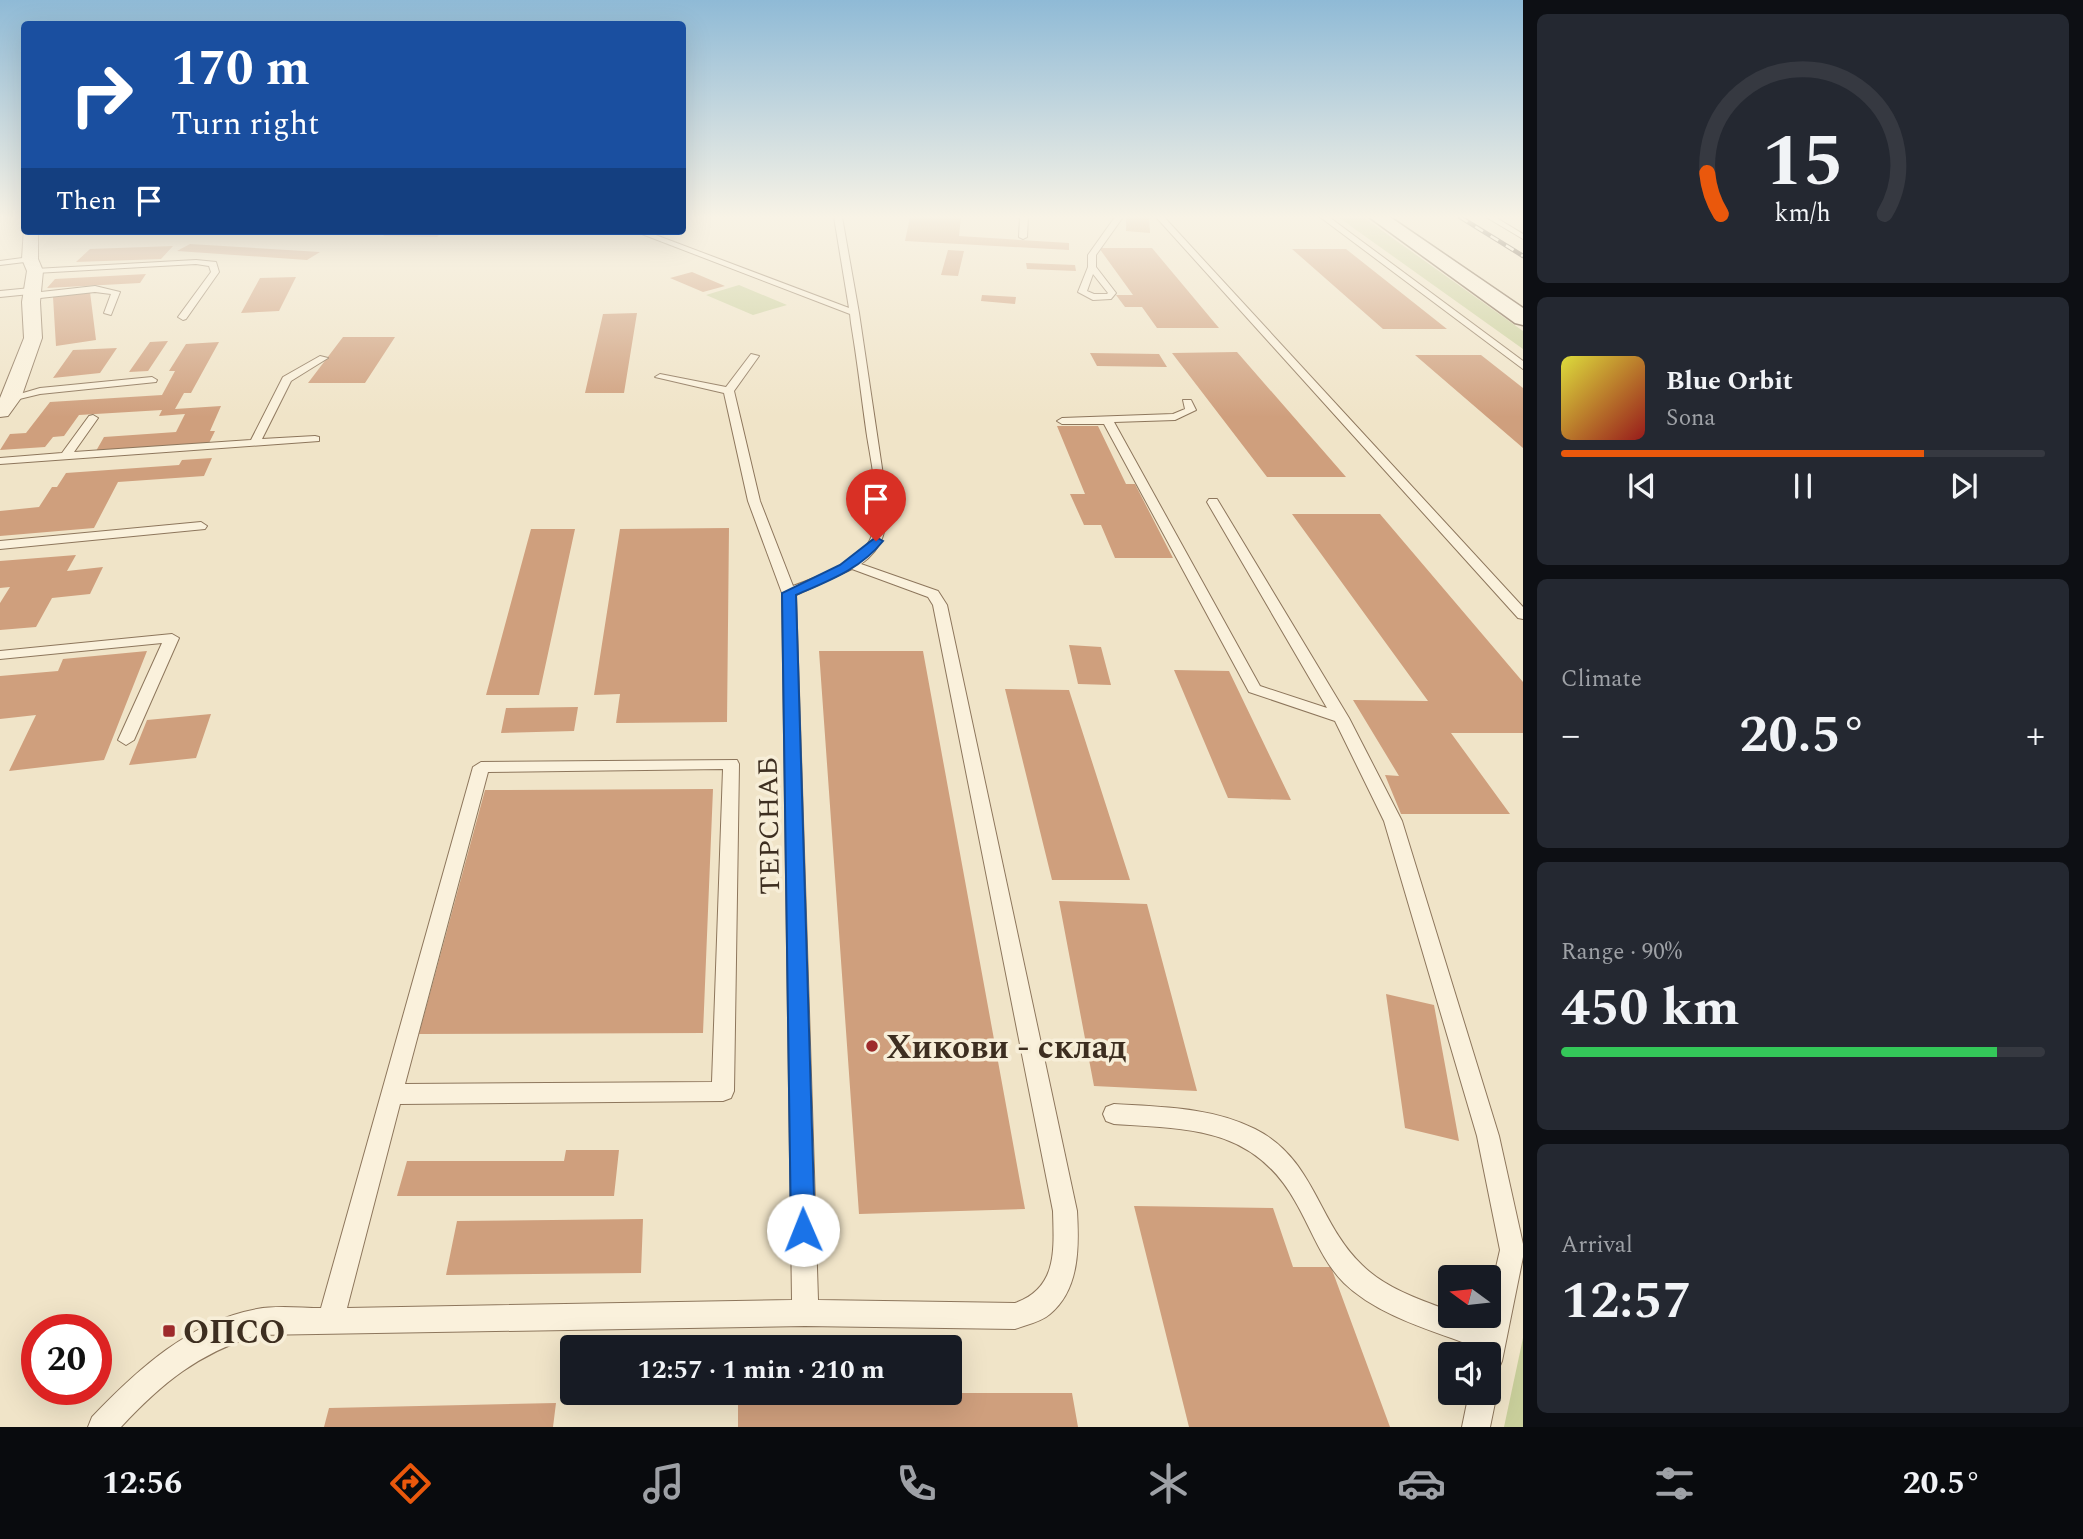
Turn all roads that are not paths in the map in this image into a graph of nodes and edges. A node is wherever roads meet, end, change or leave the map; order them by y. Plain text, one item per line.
1 (31, 284) edge
2 (207, 284) edge
3 (778, 284) edge
4 (850, 284) edge
5 (1221, 284) edge
6 (1413, 284) edge
7 (1474, 284) edge
8 (1506, 284) edge
9 (31, 293) junction
10 (0, 294) edge
11 (1523, 295) edge
12 (107, 313) dead end
13 (856, 313) junction
14 (183, 317) dead end
15 (1523, 318) edge
16 (754, 356) dead end
17 (323, 358) dead end
18 (1523, 366) edge
19 (660, 377) dead end
20 (152, 380) dead end
21 (729, 391) junction
22 (1187, 402) dead end
23 (5, 404) edge
24 (93, 418) dead end
25 (1062, 421) dead end
26 (1108, 421) junction
27 (316, 439) dead end
28 (255, 443) junction
29 (66, 456) junction
30 (0, 460) edge
31 (1213, 502) dead end
32 (201, 526) dead end
33 (0, 545) edge
34 (850, 564) junction
35 (789, 593) junction
36 (1523, 615) edge
37 (0, 655) edge
38 (1341, 718) junction
39 (127, 740) dead end
40 (391, 1094) junction
41 (1114, 1114) dead end
42 (805, 1313) junction
43 (331, 1321) junction
44 (1474, 1342) edge
45 (1493, 1342) edge
46 (1481, 1405) edge
47 (102, 1427) edge
48 (1476, 1427) edge

1 - 9 street
2 - 14 lane
3 - 13 lane
4 - 13 lane
5 - 36 lane
6 - 18 lane
7 - 15 main road
8 - 11 main road
9 - 10 lane
9 - 12 lane
9 - 23 street
13 - 34 lane
16 - 21 lane
17 - 28 lane
19 - 21 lane
20 - 23 lane
21 - 35 lane, ТЕРСНАБ
22 - 26 lane
24 - 29 lane
25 - 26 lane
26 - 38 lane
27 - 28 lane
28 - 29 lane
29 - 30 lane
31 - 38 lane
32 - 33 lane
34 - 35 lane
34 - 42 lane
35 - 42 lane, ТЕРСНАБ
37 - 39 lane
38 - 45 lane
40 - 40 lane
40 - 43 lane
41 - 44 lane
42 - 43 lane
43 - 47 lane
46 - 48 lane

